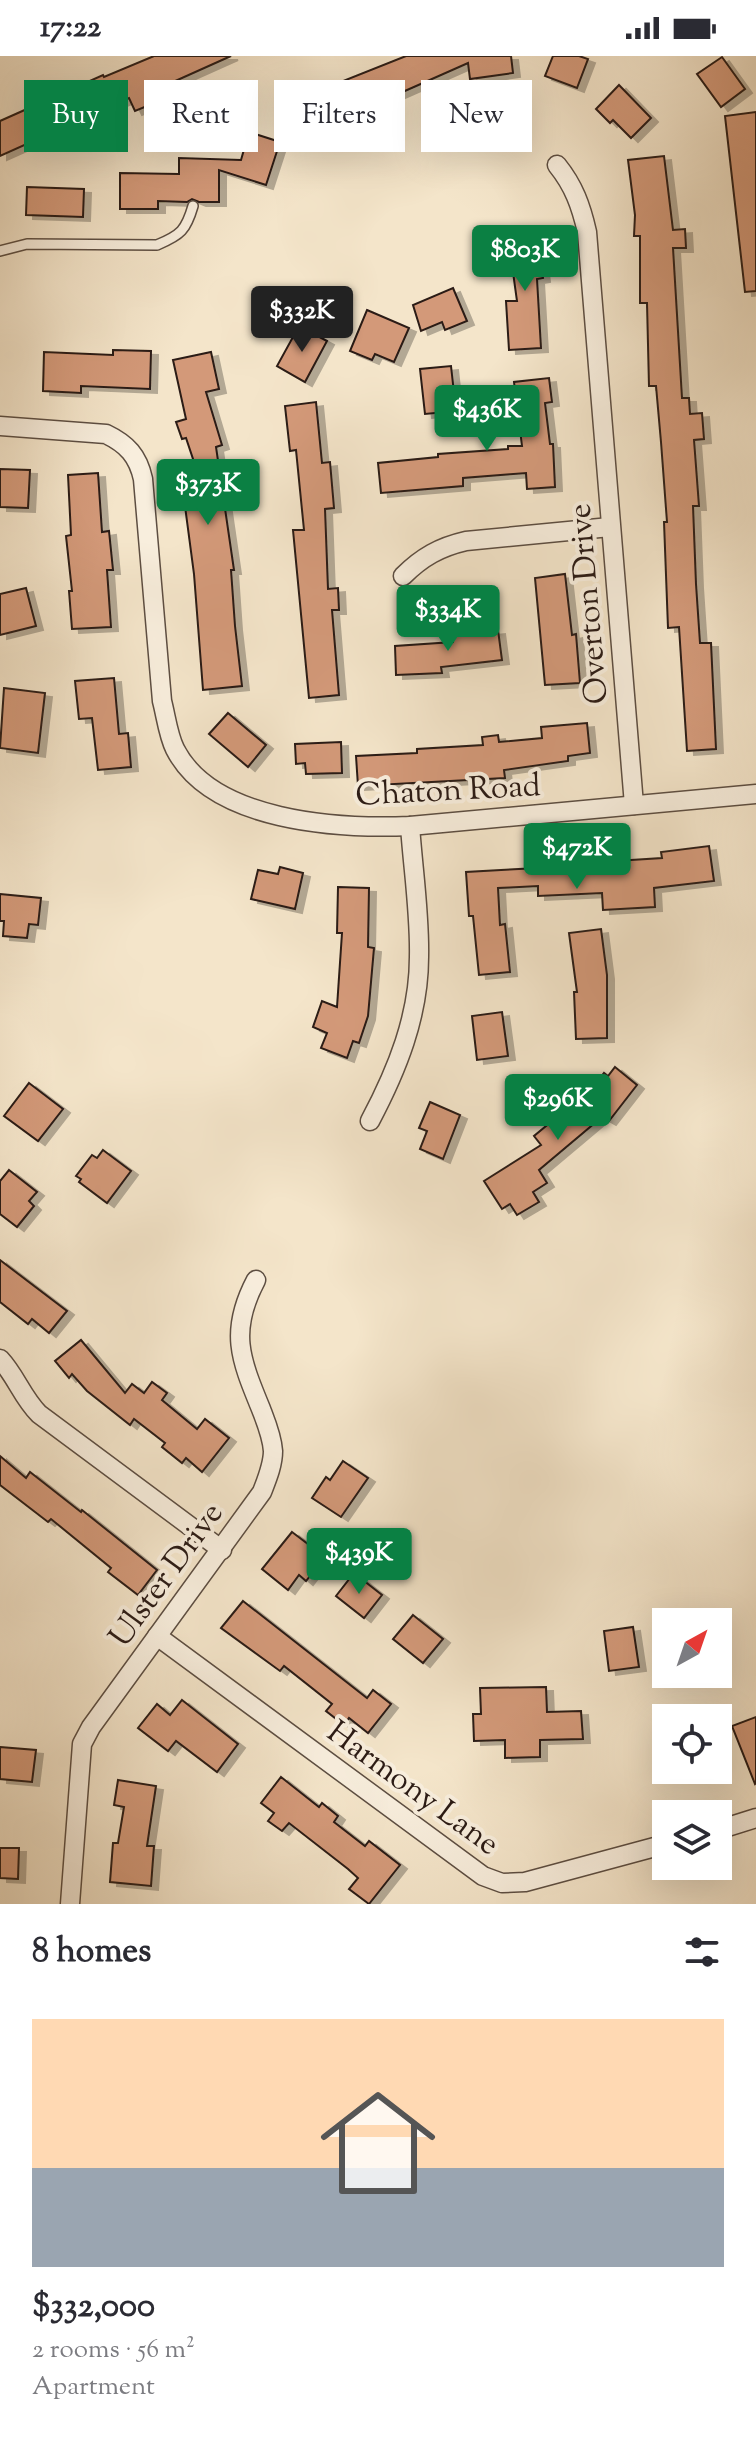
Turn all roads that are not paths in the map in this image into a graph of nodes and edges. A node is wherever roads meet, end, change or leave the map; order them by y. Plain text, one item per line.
1 (557, 165) dead end
2 (193, 206) dead end
3 (0, 251) edge
4 (0, 426) edge
5 (610, 527) junction
6 (403, 576) dead end
7 (756, 794) edge
8 (634, 805) junction
9 (410, 826) junction
10 (370, 1121) dead end
11 (256, 1280) dead end
12 (0, 1359) edge
13 (222, 1550) junction
14 (157, 1636) junction
15 (756, 1818) edge
16 (732, 1826) edge
17 (652, 1848) edge
18 (70, 1904) edge

1 - 5 street, Overton Drive
2 - 3 lane
4 - 9 street, Chaton Road
5 - 6 street
5 - 8 street, Overton Drive
7 - 8 street, Chaton Road
8 - 9 street, Chaton Road
9 - 10 street
11 - 13 street, Ulster Drive
12 - 13 street
13 - 14 street, Ulster Drive
14 - 17 street, Harmony Lane
14 - 18 street, Ulster Drive
15 - 16 street

